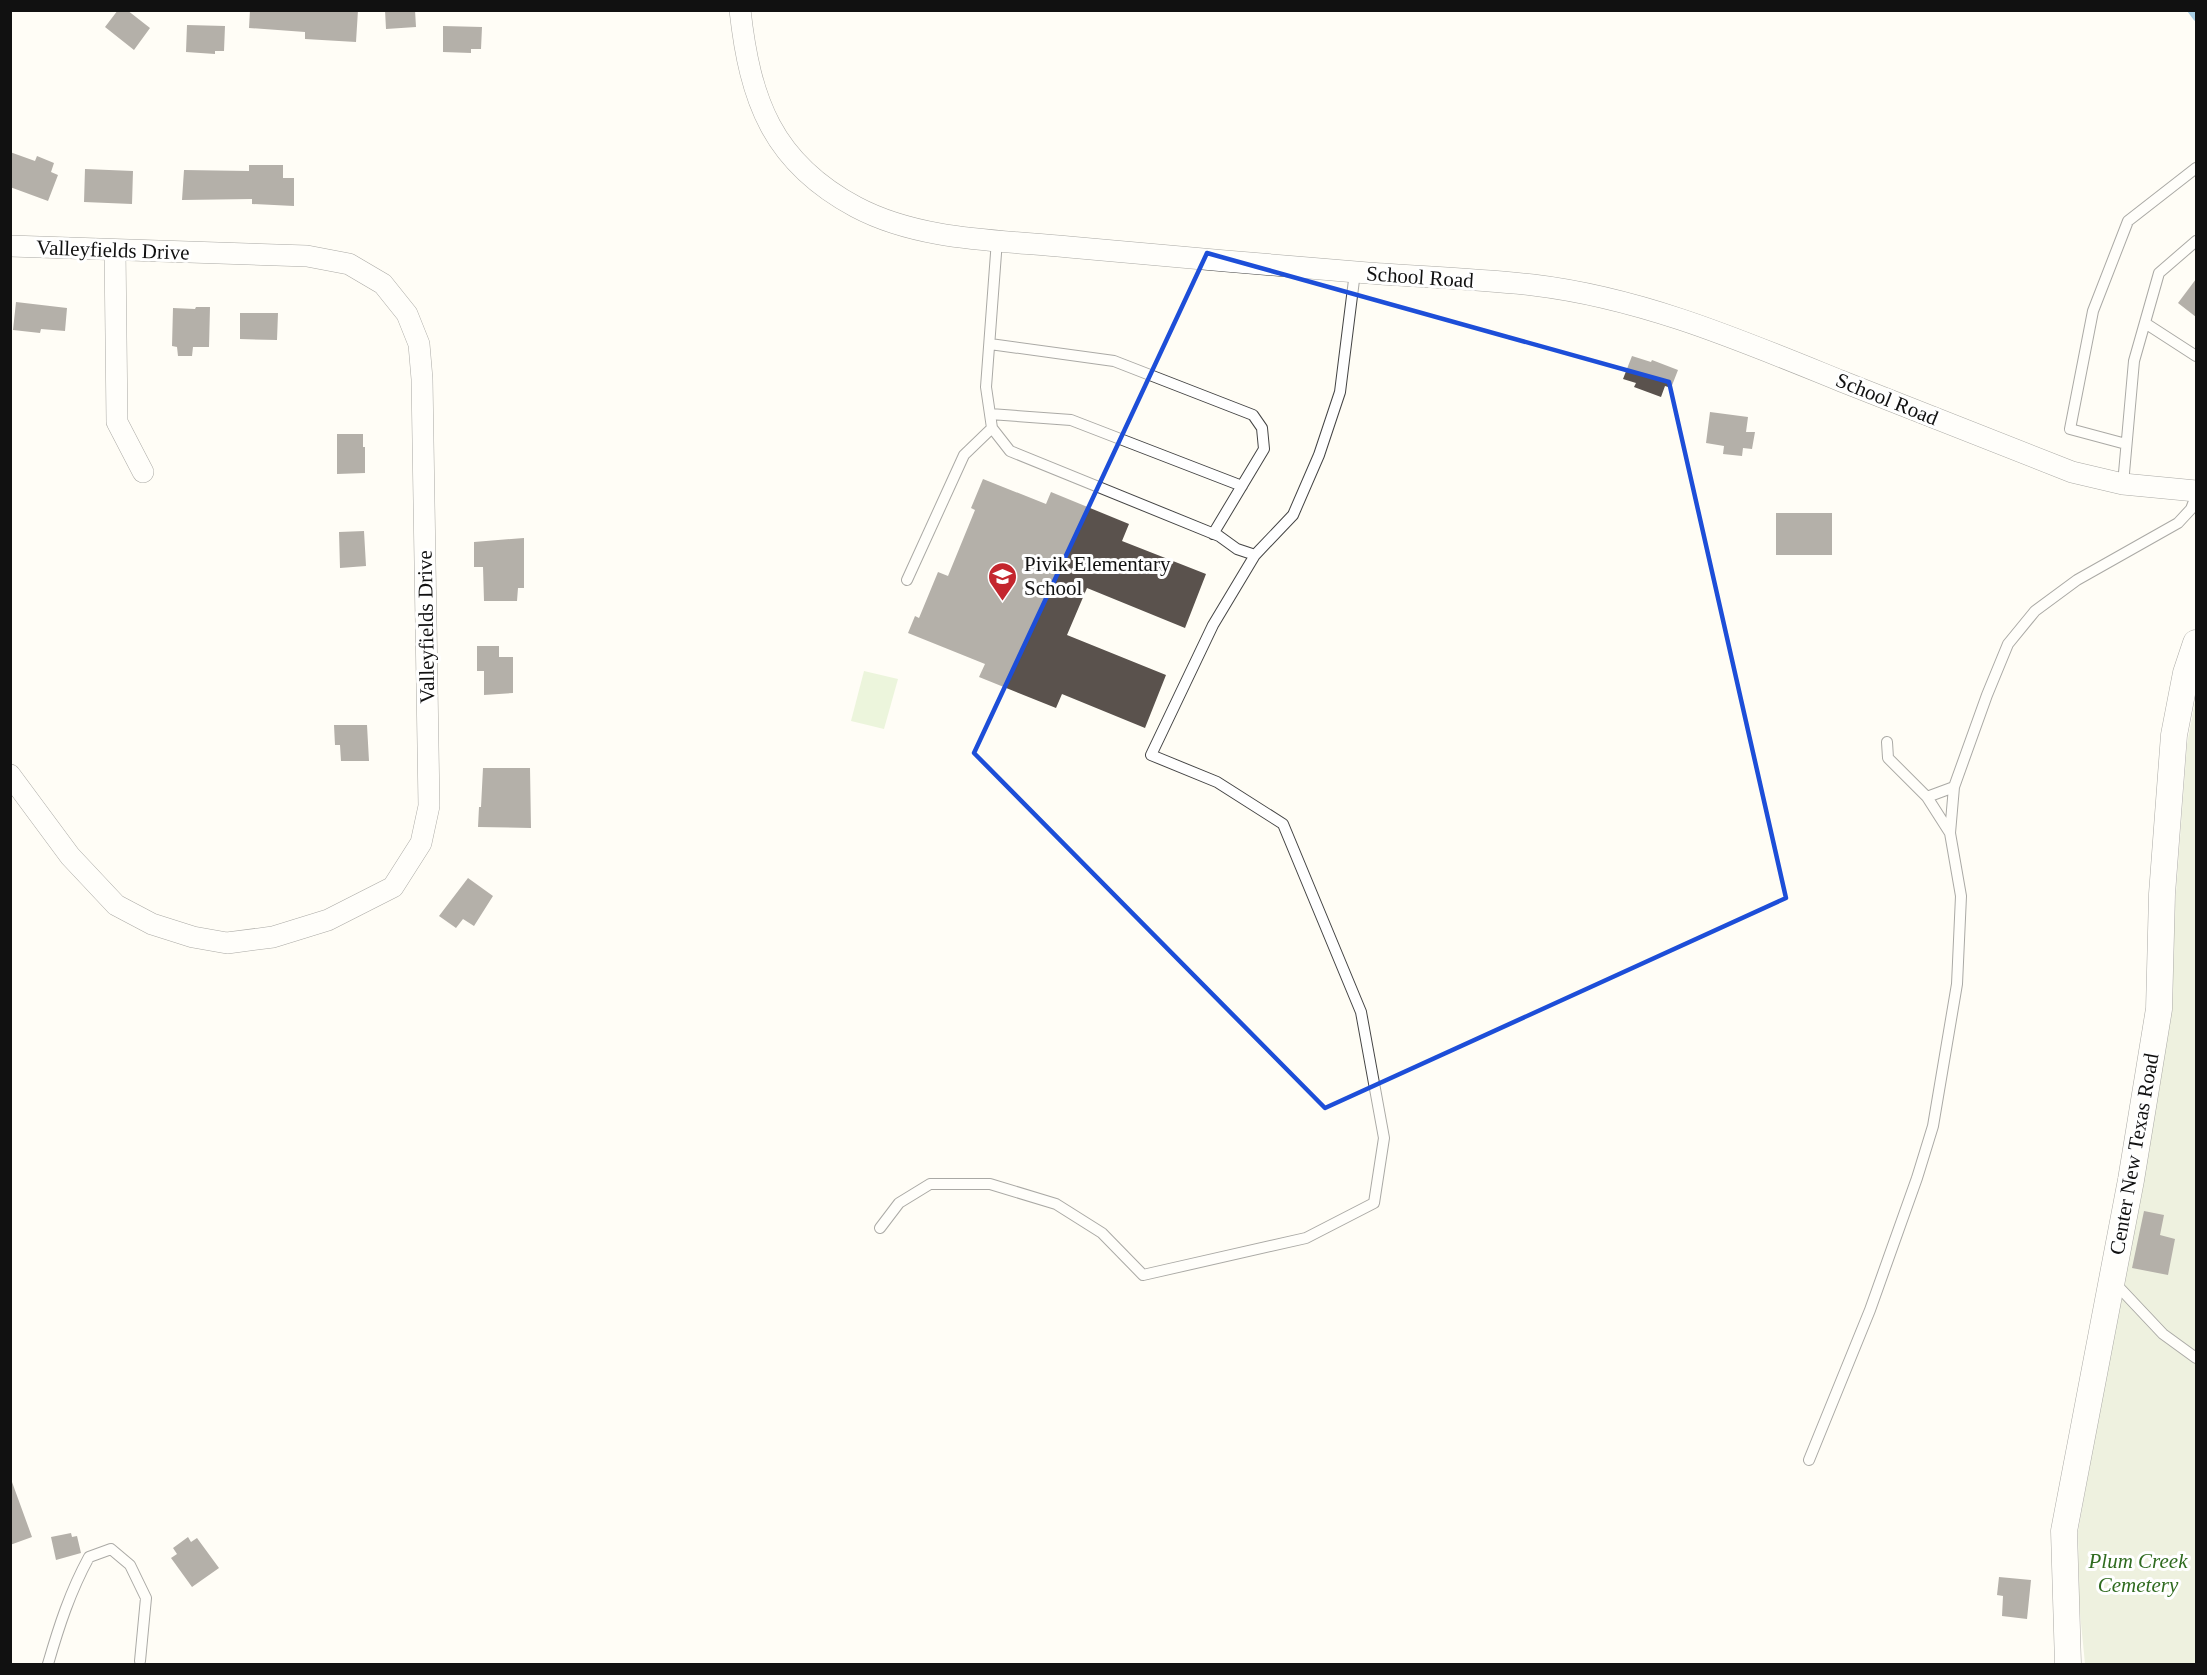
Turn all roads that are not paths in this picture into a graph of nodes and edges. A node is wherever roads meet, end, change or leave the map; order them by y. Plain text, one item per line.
1 (740, 10) edge
2 (2196, 168) edge
3 (998, 240) junction
4 (2196, 242) edge
5 (10, 246) edge
6 (115, 250) junction
7 (1355, 272) junction
8 (2145, 322) junction
9 (990, 344) junction
10 (2196, 356) edge
11 (990, 414) junction
12 (992, 428) junction
13 (2126, 444) junction
14 (143, 472) dead end
15 (2123, 484) junction
16 (1242, 486) junction
17 (2196, 491) edge
18 (2196, 496) edge
19 (1213, 534) junction
20 (1255, 555) junction
21 (908, 580) dead end
22 (2196, 643) edge
23 (1887, 742) dead end
24 (10, 775) edge
25 (1954, 787) junction
26 (1927, 797) junction
27 (1950, 833) junction
28 (880, 1228) dead end
29 (2112, 1280) junction
30 (2196, 1358) edge
31 (1809, 1460) dead end
32 (140, 1661) dead end
33 (48, 1665) edge
34 (2068, 1665) edge

1 - 3 street, School Road
2 - 13 lane
3 - 7 street, School Road
3 - 9 lane
4 - 8 lane
5 - 6 street, Valleyfields Drive
6 - 14 street
6 - 24 street, Valleyfields Drive
7 - 15 street, School Road
7 - 20 lane
8 - 10 lane
8 - 13 lane
9 - 11 lane
9 - 16 lane
11 - 12 lane
11 - 16 lane
12 - 19 lane
12 - 21 lane
13 - 15 lane
15 - 17 street, School Road
16 - 19 lane
18 - 25 lane
19 - 20 lane
20 - 28 lane
22 - 29 street, Center New Texas Road
23 - 26 lane
25 - 26 lane
25 - 27 lane
26 - 27 lane
27 - 31 lane
29 - 30 lane
29 - 34 street, Center New Texas Road
32 - 33 lane

